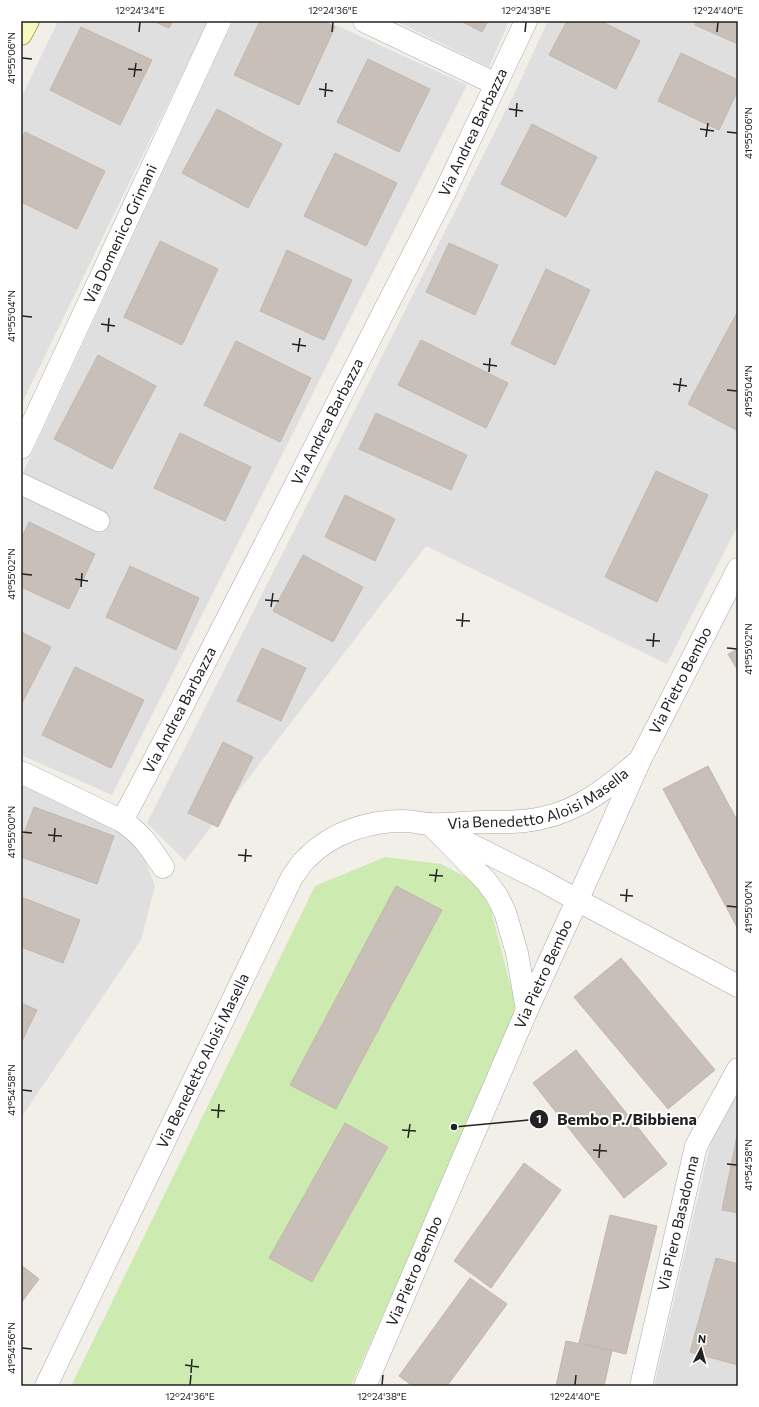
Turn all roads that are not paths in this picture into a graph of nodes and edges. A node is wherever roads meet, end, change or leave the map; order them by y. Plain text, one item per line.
1 (28, 21) edge
2 (220, 21) edge
3 (364, 21) edge
4 (526, 21) edge
5 (21, 34) edge
6 (496, 84) junction
7 (21, 448) edge
8 (21, 484) edge
9 (99, 521) dead end
10 (738, 569) edge
11 (640, 760) junction
12 (21, 772) edge
13 (122, 821) junction
14 (430, 824) junction
15 (163, 867) dead end
16 (577, 900) junction
17 (738, 986) edge
18 (527, 1010) junction
19 (738, 1069) edge
20 (46, 1386) edge
21 (365, 1386) edge
22 (641, 1386) edge

1 - 5 main road
2 - 7 street, Via Domenico Grimani
3 - 6 street
4 - 6 street, Via Andrea Barbazza
6 - 13 street, Via Andrea Barbazza
8 - 9 street
10 - 11 street, Via Pietro Bembo
11 - 14 street, Via Benedetto Aloisi Masella
11 - 16 street, Via Pietro Bembo
12 - 13 street
13 - 15 street
14 - 16 street, Via Benedetto Aloisi Masella
14 - 18 street, Via Benedetto Aloisi Masella
14 - 20 street, Via Benedetto Aloisi Masella
16 - 17 street, Via Benedetto Aloisi Masella
16 - 18 street, Via Pietro Bembo
18 - 21 street, Via Pietro Bembo
19 - 22 street, Via Piero Basadonna

